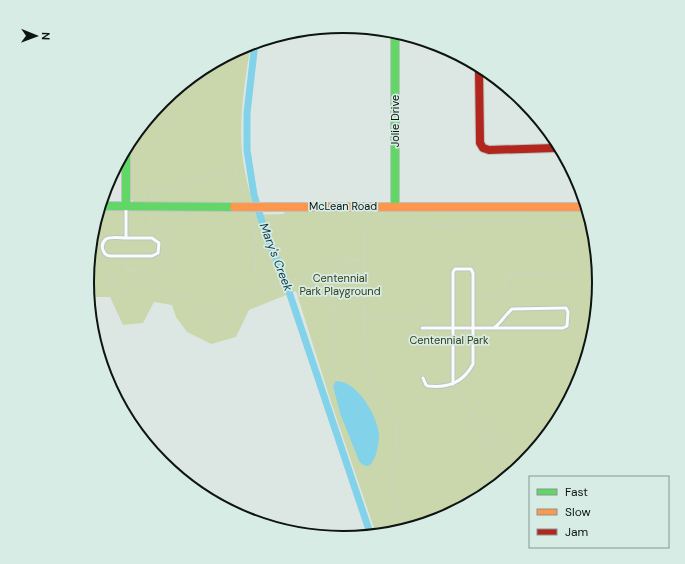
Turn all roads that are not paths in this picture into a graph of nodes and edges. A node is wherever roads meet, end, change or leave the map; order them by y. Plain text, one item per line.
1 (395, 39) edge
2 (479, 74) edge
3 (553, 149) edge
4 (126, 159) edge
5 (106, 206) edge
6 (126, 206) junction
7 (395, 206) junction
8 (580, 207) edge
9 (126, 238) junction
10 (422, 328) dead end
11 (452, 328) junction
12 (473, 328) junction
13 (494, 328) junction
14 (423, 378) dead end
15 (453, 384) junction

1 - 7 street, Jolie Drive
2 - 3 street
4 - 6 street
5 - 6 street, McLean Road
6 - 7 street, McLean Road, bridge
6 - 9 lane
7 - 8 street, McLean Road
9 - 9 lane
10 - 11 lane
11 - 12 lane
11 - 12 lane
11 - 15 lane
12 - 13 lane
12 - 15 lane
13 - 13 lane
14 - 15 lane

